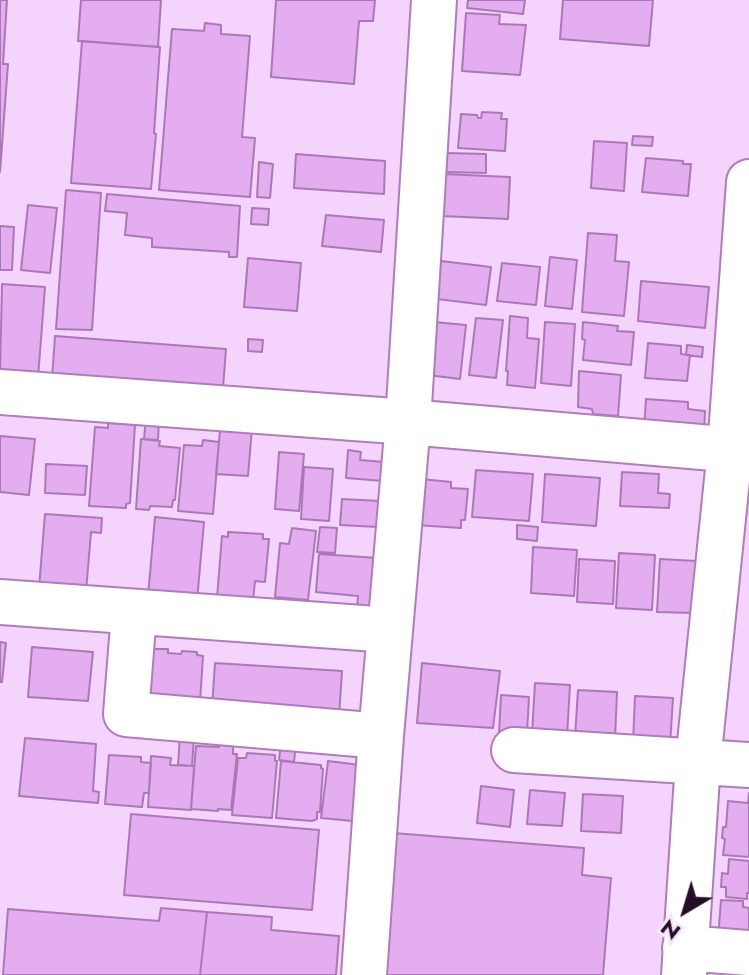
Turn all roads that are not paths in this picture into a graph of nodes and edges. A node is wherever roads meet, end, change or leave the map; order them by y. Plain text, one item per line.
1 (434, 0) edge
2 (749, 182) edge
3 (0, 392) edge
4 (408, 422) junction
5 (740, 450) edge
6 (0, 602) edge
7 (134, 613) junction
8 (390, 630) junction
9 (381, 736) junction
10 (514, 750) dead end
11 (698, 762) junction
12 (749, 765) edge
13 (749, 953) edge
14 (684, 962) edge
15 (364, 975) edge

1 - 4 street
2 - 5 street
3 - 4 street
4 - 5 street
4 - 8 street
5 - 11 street
6 - 7 street
7 - 8 street
7 - 9 street
8 - 9 street
9 - 15 street
10 - 11 street
11 - 12 street
11 - 14 street
13 - 14 street

